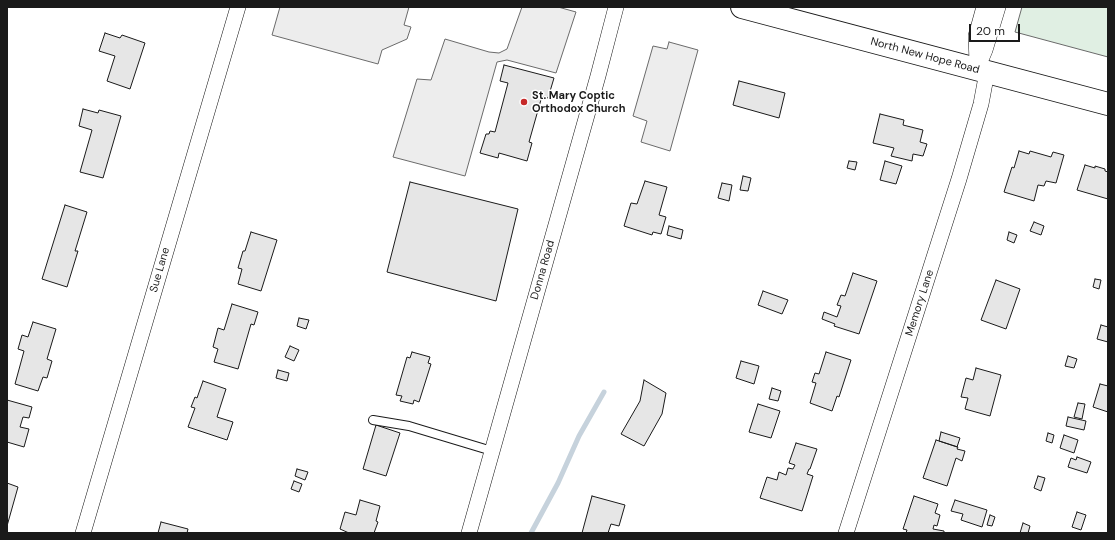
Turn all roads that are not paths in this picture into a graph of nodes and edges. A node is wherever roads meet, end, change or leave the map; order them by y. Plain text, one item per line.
1 (238, 7) edge
2 (616, 7) edge
3 (742, 7) edge
4 (984, 7) edge
5 (998, 7) edge
6 (982, 71) junction
7 (1108, 104) edge
8 (373, 420) dead end
9 (492, 451) junction
10 (83, 533) edge
11 (468, 533) edge
12 (846, 533) edge

1 - 10 street, Sue Lane
2 - 9 street, Donna Road
3 - 6 main road, North New Hope Road
4 - 6 street
5 - 6 street
6 - 7 main road, North New Hope Road
6 - 12 street, Memory Lane
8 - 9 lane
9 - 11 street, Donna Road

